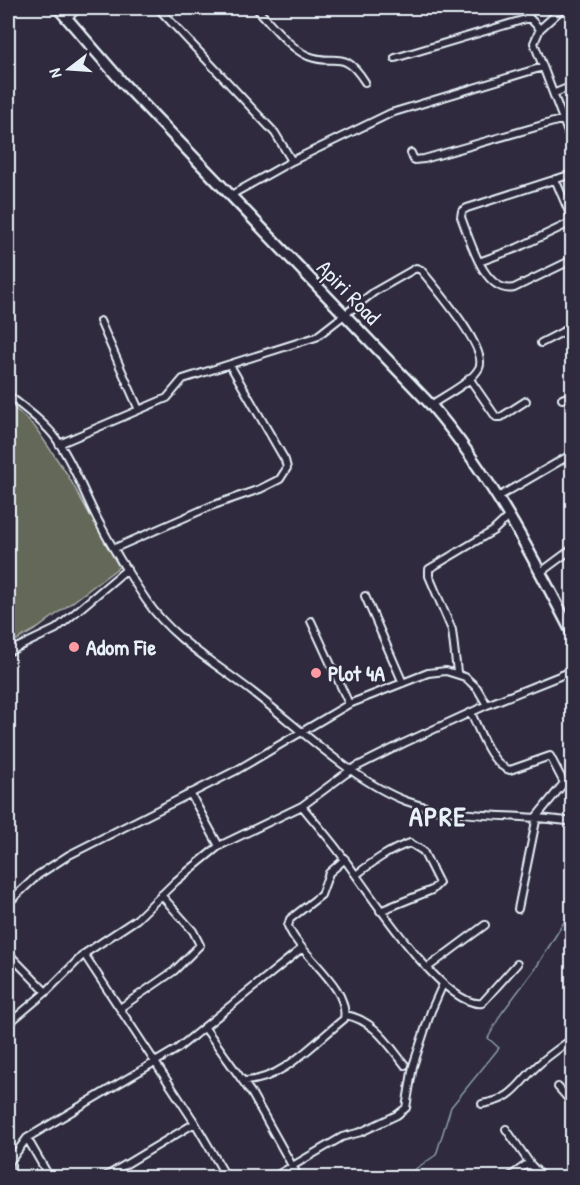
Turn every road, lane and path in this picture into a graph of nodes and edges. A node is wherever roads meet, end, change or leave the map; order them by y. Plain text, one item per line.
1 (58, 8) edge
2 (80, 8) edge
3 (158, 8) edge
4 (256, 8) edge
5 (520, 8) edge
6 (563, 8) edge
7 (66, 18) junction
8 (529, 18) junction
9 (540, 29) junction
10 (395, 58) dead end
11 (543, 67) junction
12 (365, 82) dead end
13 (573, 86) edge
14 (555, 93) junction
15 (564, 119) junction
16 (573, 143) edge
17 (411, 153) dead end
18 (292, 161) junction
19 (573, 174) edge
20 (555, 179) junction
21 (231, 195) junction
22 (573, 220) edge
23 (573, 260) edge
24 (479, 262) junction
25 (345, 316) junction
26 (100, 321) dead end
27 (573, 327) edge
28 (541, 343) dead end
29 (230, 365) junction
30 (469, 378) junction
31 (8, 395) edge
32 (573, 395) edge
33 (562, 399) dead end
34 (526, 400) dead end
35 (431, 405) junction
36 (139, 410) junction
37 (59, 444) junction
38 (573, 454) edge
39 (498, 497) junction
40 (509, 516) junction
41 (115, 548) junction
42 (573, 549) edge
43 (127, 568) junction
44 (541, 572) junction
45 (365, 596) dead end
46 (311, 621) dead end
47 (573, 633) edge
48 (8, 652) edge
49 (573, 671) edge
50 (457, 672) junction
51 (403, 683) junction
52 (349, 704) junction
53 (487, 705) junction
54 (471, 713) junction
55 (304, 733) junction
56 (352, 769) junction
57 (190, 794) junction
58 (302, 806) junction
59 (537, 816) junction
60 (573, 822) edge
61 (219, 846) junction
62 (345, 859) junction
63 (356, 875) junction
64 (161, 895) junction
65 (8, 903) edge
66 (518, 909) dead end
67 (380, 911) junction
68 (485, 926) dead end
69 (301, 949) junction
70 (8, 953) edge
71 (84, 954) junction
72 (517, 964) dead end
73 (427, 968) junction
74 (443, 984) junction
75 (46, 992) junction
76 (120, 1008) junction
77 (345, 1015) junction
78 (8, 1024) edge
79 (205, 1028) junction
80 (573, 1039) edge
81 (155, 1062) junction
82 (405, 1065) dead end
83 (243, 1081) junction
84 (558, 1087) dead end
85 (573, 1103) edge
86 (482, 1104) dead end
87 (195, 1123) junction
88 (506, 1129) dead end
89 (27, 1138) junction
90 (8, 1164) edge
91 (293, 1165) junction
92 (531, 1165) junction
93 (10, 1178) edge
94 (50, 1178) edge
95 (103, 1178) edge
96 (227, 1178) edge
97 (272, 1178) edge
98 (299, 1178) edge
99 (508, 1178) edge
100 (544, 1178) edge

1 - 7 street, Apiri Road
2 - 7 street
3 - 18 street
4 - 12 street
5 - 8 street
6 - 9 street
7 - 21 street, Apiri Road
8 - 9 street
8 - 10 street
9 - 11 street
11 - 14 street
11 - 18 street
13 - 14 street
14 - 15 street
15 - 16 street
15 - 17 street
18 - 21 street
19 - 20 street
20 - 22 street
20 - 24 street
21 - 25 street, Apiri Road
22 - 24 street
23 - 24 street
25 - 29 street
25 - 30 street
25 - 35 street, Apiri Road
26 - 36 street
27 - 28 street
29 - 36 street
29 - 41 street
30 - 34 street
30 - 35 street
31 - 37 street
32 - 33 street
35 - 39 street, Apiri Road
36 - 37 street
37 - 41 street
38 - 39 street
39 - 40 street, Apiri Road
40 - 44 street, Apiri Road
40 - 50 street
41 - 43 street
42 - 44 street
43 - 48 street
43 - 55 street
44 - 47 street, Apiri Road
45 - 51 street
46 - 52 street
49 - 53 street
50 - 51 street
50 - 53 street
51 - 52 street
52 - 55 street
53 - 54 street
54 - 56 street
54 - 59 street
55 - 56 street
55 - 57 street
56 - 58 street
56 - 59 street
57 - 61 street
57 - 65 street
58 - 61 street
58 - 62 street
59 - 60 street
59 - 66 street
61 - 64 street
62 - 63 street
62 - 69 street
63 - 67 street
63 - 67 street
64 - 71 street
64 - 76 street
67 - 73 street
68 - 73 street
69 - 77 street
69 - 79 street
70 - 75 street
71 - 75 street
71 - 76 street
72 - 74 street
73 - 74 street
74 - 91 street
75 - 78 street
76 - 81 street
77 - 82 street
77 - 83 street
79 - 81 street
79 - 83 street
80 - 86 street
81 - 87 street
81 - 89 street
83 - 91 street
84 - 85 street
87 - 95 street
87 - 96 street
88 - 92 street
89 - 90 street
89 - 94 street
90 - 93 street
91 - 97 street
91 - 98 street
92 - 99 street
92 - 100 street

